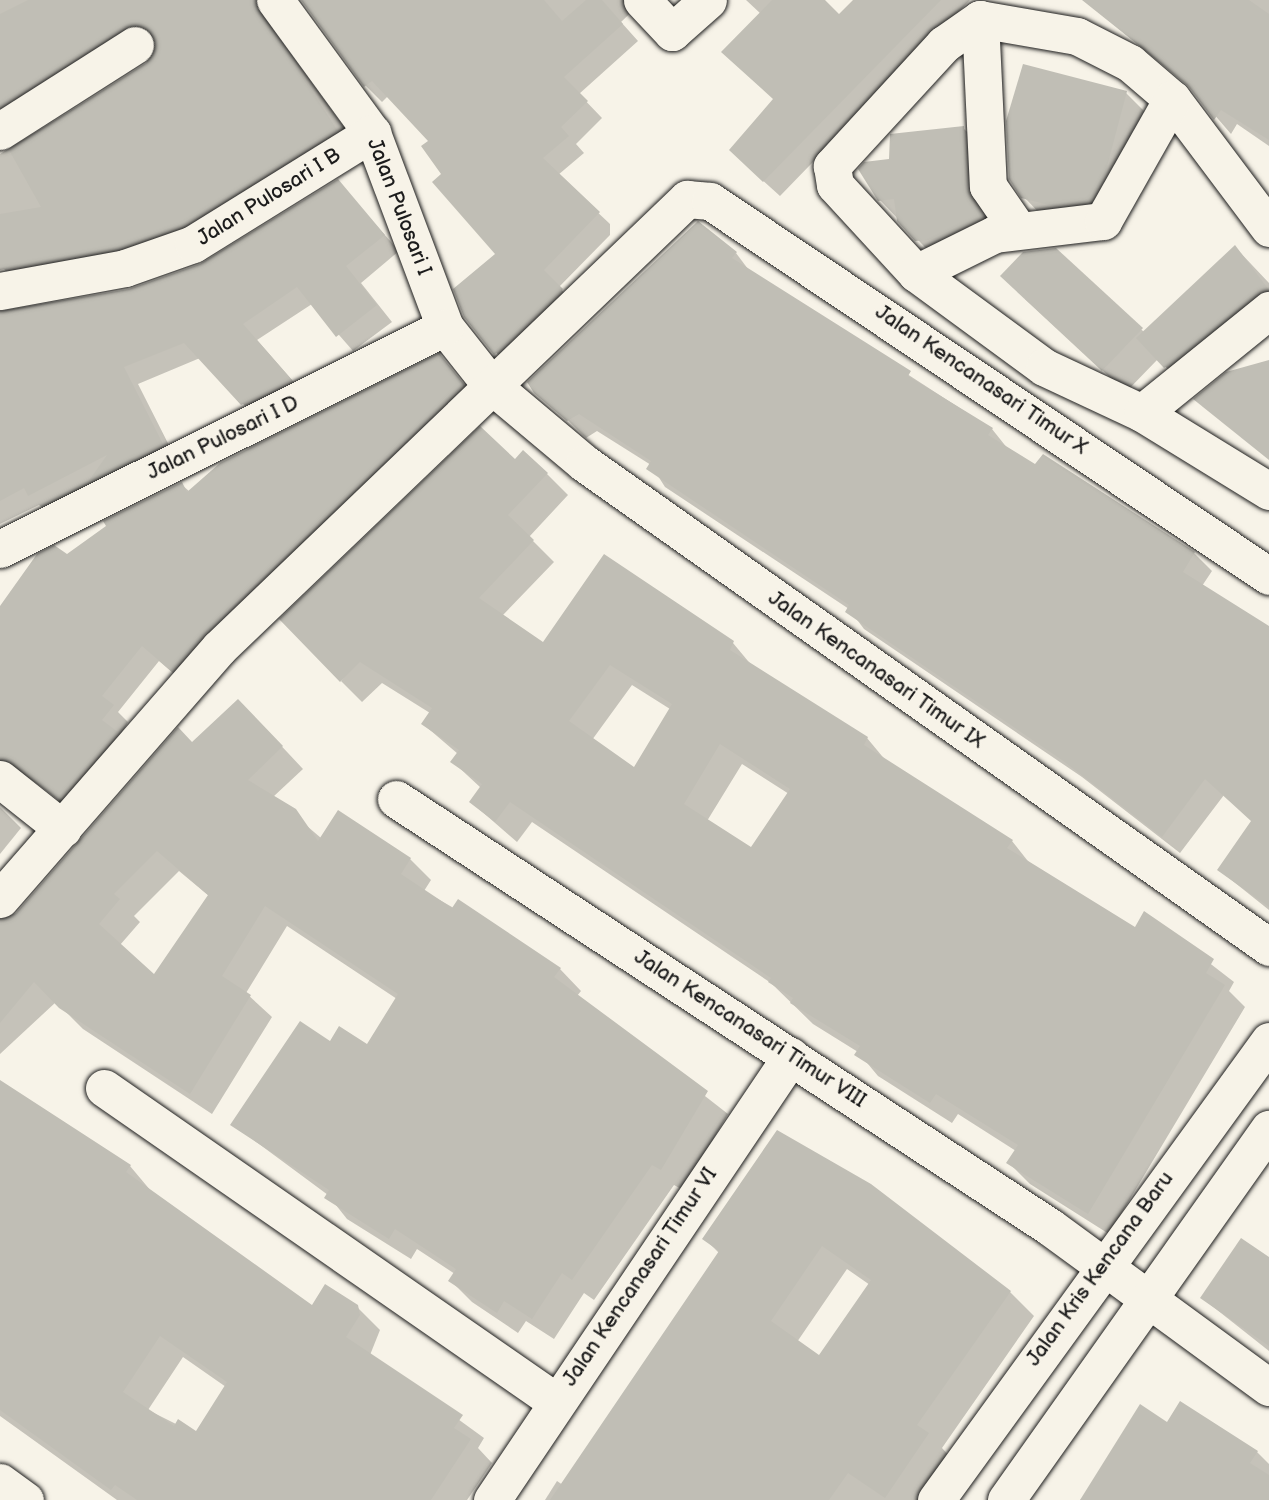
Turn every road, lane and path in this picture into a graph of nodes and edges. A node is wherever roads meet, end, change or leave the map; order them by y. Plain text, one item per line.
1 (275, 0) edge
2 (642, 0) edge
3 (708, 0) edge
4 (979, 19) junction
5 (135, 45) dead end
6 (1172, 99) junction
7 (0, 131) edge
8 (372, 133) junction
9 (1017, 228) junction
10 (1269, 228) edge
11 (916, 273) junction
12 (0, 291) edge
13 (1269, 310) edge
14 (445, 327) junction
15 (490, 384) junction
16 (1142, 414) junction
17 (1269, 491) edge
18 (0, 549) edge
19 (1269, 576) edge
20 (0, 779) edge
21 (396, 799) dead end
22 (63, 829) junction
23 (0, 899) edge
24 (1269, 947) edge
25 (1269, 1041) edge
26 (792, 1056) junction
27 (104, 1088) dead end
28 (1269, 1129) edge
29 (1102, 1263) junction
30 (1148, 1296) junction
31 (1269, 1387) edge
32 (555, 1401) junction
33 (0, 1482) edge
34 (25, 1500) edge
35 (492, 1500) edge
36 (936, 1500) edge
37 (1006, 1500) edge

1 - 8 street, Jalan Pulosari I
2 - 3 street
4 - 6 street
4 - 9 street
4 - 11 street
5 - 7 street
6 - 9 street
6 - 10 street
8 - 12 street, Jalan Pulosari I B
8 - 14 street, Jalan Pulosari I
9 - 11 street
11 - 16 street
13 - 16 street
14 - 15 street, Jalan Pulosari I
14 - 18 street, Jalan Pulosari I D
15 - 19 street, Jalan Kencanasari Timur X
15 - 22 street
15 - 24 street, Jalan Kencanasari Timur IX
16 - 17 street
20 - 22 street
21 - 26 street, Jalan Kencanasari Timur VIII
22 - 23 street
25 - 29 street, Jalan Kris Kencana Baru
26 - 29 street, Jalan Kencanasari Timur VIII
26 - 32 street, Jalan Kencanasari Timur VI
27 - 32 street
28 - 30 street
29 - 30 street, Jalan Kencanasari Timur VIII
29 - 36 street, Jalan Kris Kencana Baru
30 - 31 street, Jalan Kencanasari Timur VIII
30 - 37 street
32 - 35 street, Jalan Kencanasari Timur VI
33 - 34 street

